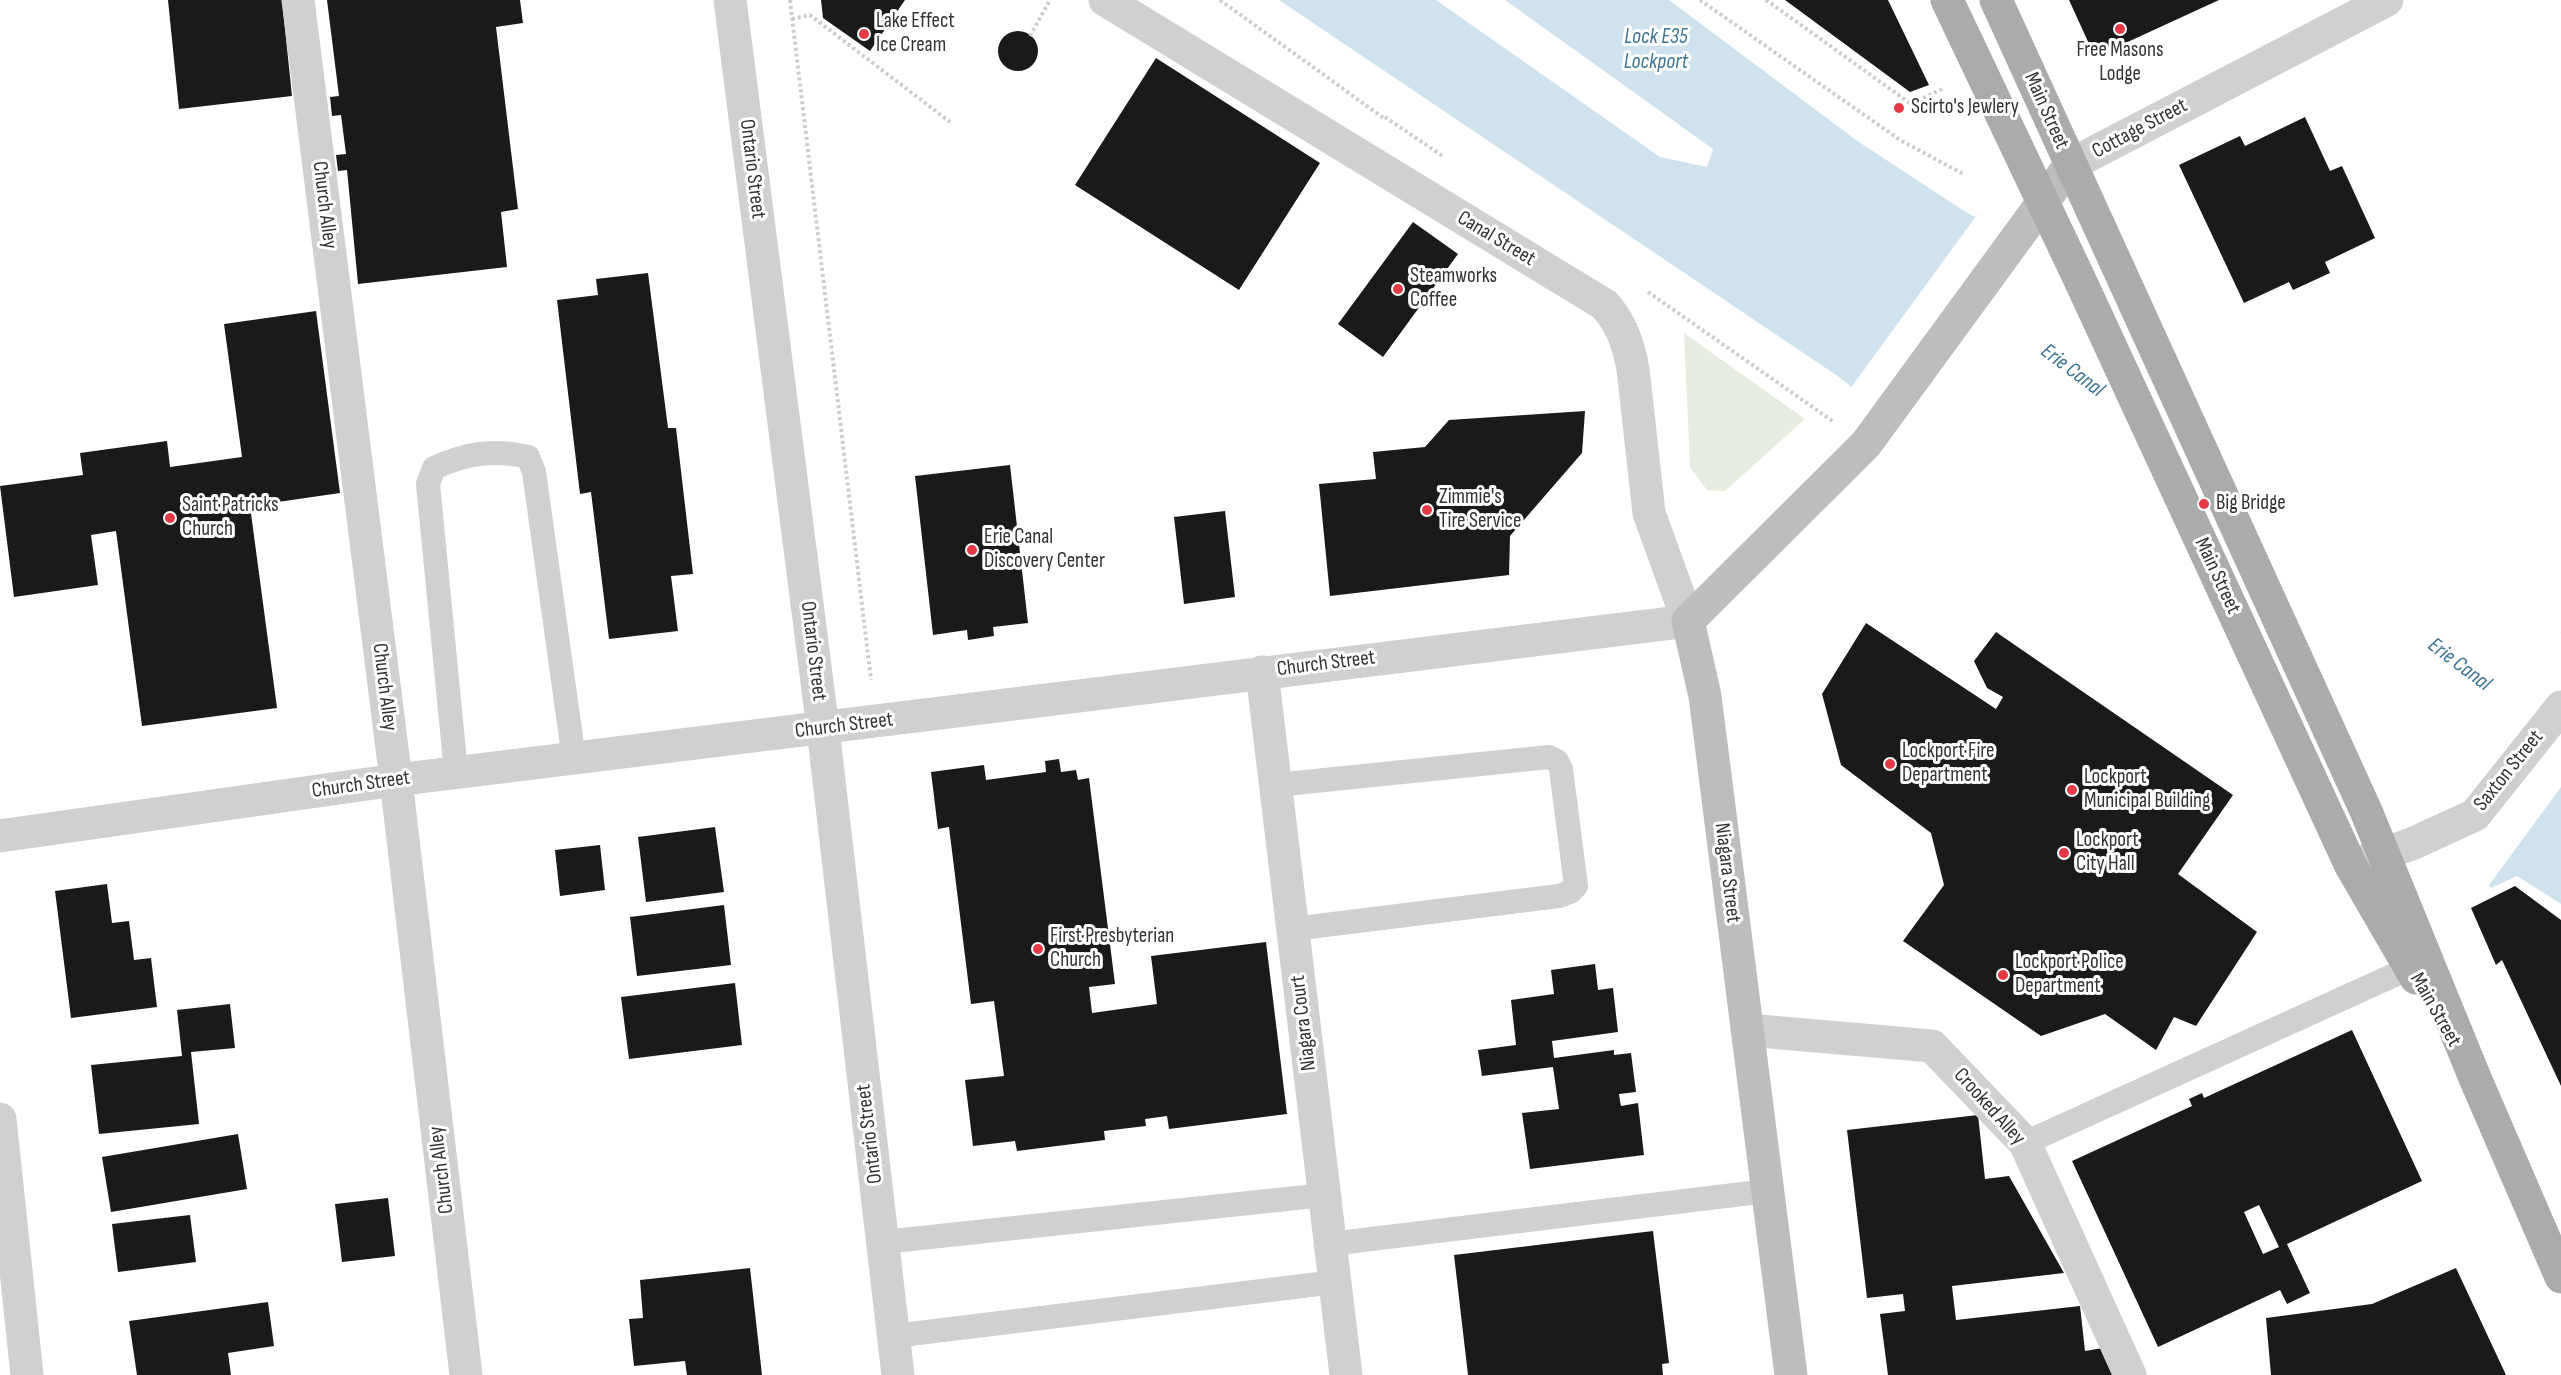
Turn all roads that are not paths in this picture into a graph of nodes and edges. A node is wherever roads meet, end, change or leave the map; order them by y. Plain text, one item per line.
1 (298, 0) edge
2 (730, 0) edge
3 (1105, 0) edge
4 (1947, 0) edge
5 (1996, 0) edge
6 (2387, 0) edge
7 (2070, 165) junction
8 (2044, 202) junction
9 (1688, 621) junction
10 (1262, 672) junction
11 (2561, 707) edge
12 (823, 729) junction
13 (574, 759) junction
14 (456, 772) junction
15 (396, 780) junction
16 (1276, 785) junction
17 (0, 836) edge
18 (2384, 854) junction
19 (2351, 866) junction
20 (1293, 928) junction
21 (2419, 964) junction
22 (1747, 1030) junction
23 (0, 1119) edge
24 (2025, 1143) junction
25 (1767, 1191) junction
26 (1324, 1195) junction
27 (883, 1242) junction
28 (1330, 1244) junction
29 (2561, 1277) edge
30 (1335, 1282) junction
31 (894, 1336) junction
32 (27, 1375) edge
33 (466, 1375) edge
34 (898, 1375) edge
35 (1346, 1375) edge
36 (1791, 1375) edge
37 (2130, 1375) edge

1 - 15 street, Church Alley
2 - 12 street, Ontario Street
3 - 9 street, Canal Street
4 - 8 main road, Main Street
5 - 7 main road, Main Street
6 - 7 street, Cottage Street
7 - 8 street, Cottage Street
7 - 18 main road, Main Street
8 - 9 street, Cottage Street
8 - 19 main road, Main Street
9 - 10 street, Church Street
9 - 22 street, Niagara Street
10 - 12 street, Church Street
10 - 16 street, Niagara Court
11 - 18 street, Saxton Street
12 - 13 street, Church Street
12 - 27 street, Ontario Street
13 - 14 street, Church Street
13 - 14 lane
14 - 15 street, Church Street
15 - 17 street, Church Street
15 - 33 street, Church Alley
16 - 20 street, Niagara Court
16 - 20 lane
18 - 19 street, Saxton Street
18 - 21 main road, Main Street
19 - 21 main road, Main Street
20 - 26 street, Niagara Court
21 - 24 lane
21 - 29 main road, Main Street
22 - 24 street, Crooked Alley
22 - 25 street, Niagara Street
23 - 32 street
24 - 37 street, Crooked Alley
25 - 28 lane
25 - 36 street, Niagara Street
26 - 27 lane
26 - 28 street, Niagara Court
27 - 31 street, Ontario Street
28 - 30 street, Niagara Court
30 - 31 lane
30 - 35 street, Niagara Court
31 - 34 street, Ontario Street

